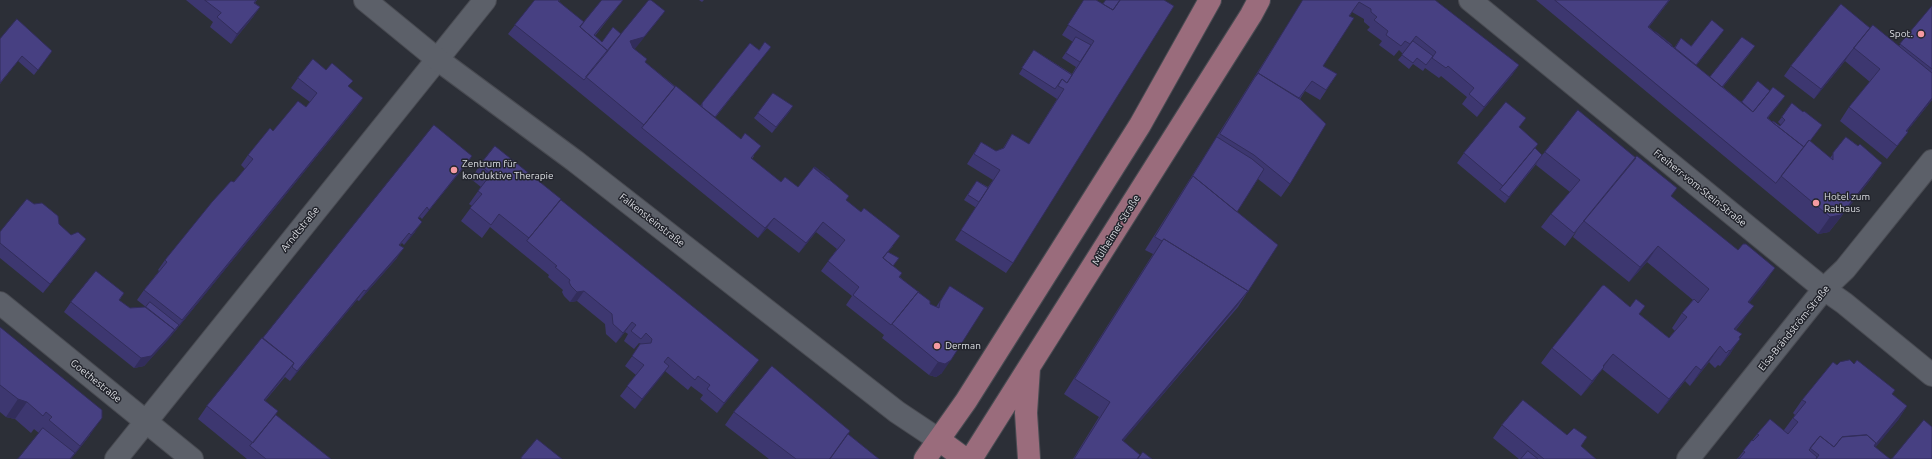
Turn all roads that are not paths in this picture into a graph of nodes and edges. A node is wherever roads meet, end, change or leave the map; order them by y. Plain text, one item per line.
1 (365, 0) edge
2 (485, 0) edge
3 (1210, 0) edge
4 (1259, 0) edge
5 (1470, 0) edge
6 (437, 59) junction
7 (1932, 161) edge
8 (1824, 289) junction
9 (0, 303) edge
10 (1029, 367) junction
11 (1932, 375) edge
12 (144, 422) junction
13 (939, 440) junction
14 (116, 459) edge
15 (192, 459) edge
16 (925, 459) edge
17 (965, 459) edge
18 (971, 459) edge
19 (1029, 459) edge
20 (1688, 459) edge

1 - 6 street, Falkensteinstraße
2 - 6 street, Arndtstraße
3 - 13 main road
4 - 10 main road, Mülheimer Straße
5 - 8 street, Freiherr-vom-Stein-Straße
6 - 12 street, Arndtstraße
6 - 13 street, Falkensteinstraße
7 - 8 street, Elsa-Brändström-Straße
8 - 11 street, Freiherr-vom-Stein-Straße
8 - 20 street, Elsa-Brändström-Straße
9 - 12 street, Goethestraße
10 - 18 main road, Mülheimer Straße
10 - 19 main road
12 - 14 street, Arndtstraße
12 - 15 street, Goethestraße
13 - 16 main road
13 - 17 main road

